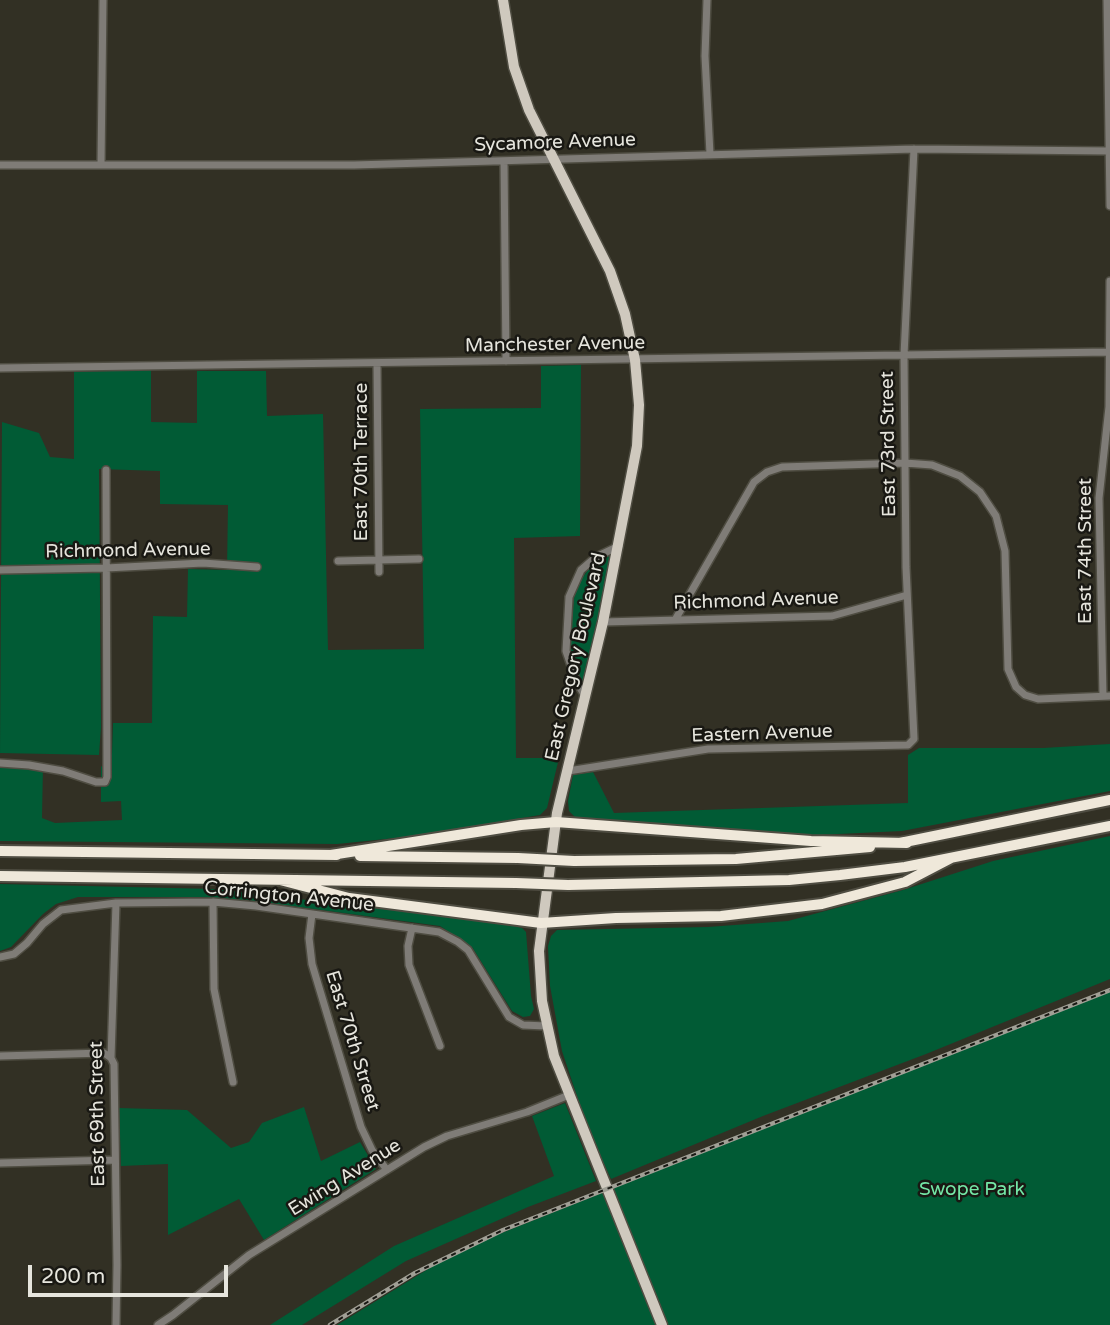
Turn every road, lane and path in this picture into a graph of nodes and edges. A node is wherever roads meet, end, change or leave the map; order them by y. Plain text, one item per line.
1 (103, 0) edge
2 (503, 0) edge
3 (707, 0) edge
4 (1107, 0) edge
5 (914, 149) junction
6 (1109, 151) edge
7 (710, 154) junction
8 (554, 159) junction
9 (504, 161) junction
10 (100, 164) junction
11 (0, 165) edge
12 (1110, 206) edge
13 (1110, 281) edge
14 (1110, 352) edge
15 (904, 355) junction
16 (635, 360) junction
17 (506, 361) junction
18 (377, 364) junction
19 (0, 368) edge
20 (1108, 446) edge
21 (905, 463) junction
22 (106, 470) dead end
23 (620, 545) junction
24 (419, 559) dead end
25 (379, 560) junction
26 (338, 561) dead end
27 (257, 567) dead end
28 (106, 568) junction
29 (0, 570) edge
30 (379, 572) dead end
31 (908, 595) junction
32 (675, 620) junction
33 (603, 622) junction
34 (585, 696) junction
35 (1106, 696) edge
36 (914, 739) joint
37 (0, 763) edge
38 (568, 771) junction
39 (1110, 800) edge
40 (556, 822) junction
41 (1110, 826) edge
42 (907, 843) junction
43 (0, 851) edge
44 (331, 855) junction
45 (951, 858) junction
46 (0, 876) edge
47 (280, 880) junction
48 (213, 902) junction
49 (116, 903) junction
50 (312, 914) junction
51 (541, 923) junction
52 (412, 928) junction
53 (0, 957) edge
54 (546, 1026) junction
55 (440, 1046) dead end
56 (0, 1055) edge
57 (111, 1058) junction
58 (233, 1082) dead end
59 (569, 1095) junction
60 (116, 1160) junction
61 (0, 1163) edge
62 (387, 1170) junction
63 (116, 1325) edge
64 (158, 1325) edge
65 (662, 1325) edge

1 - 10 street
2 - 8 main road, East Gregory Boulevard
3 - 7 street
4 - 6 street
5 - 6 street, Sycamore Avenue
5 - 7 street, Sycamore Avenue
5 - 15 street, East 73rd Street
6 - 12 street
7 - 8 street, Sycamore Avenue
8 - 9 street, Sycamore Avenue
8 - 16 main road, East Gregory Boulevard
9 - 10 street, Sycamore Avenue
9 - 17 street
10 - 11 street, Sycamore Avenue
13 - 14 street, East 74th Street
14 - 15 street, Manchester Avenue
14 - 20 street, East 74th Street
15 - 16 street, Manchester Avenue
15 - 21 street, East 73rd Street
16 - 17 street, Manchester Avenue
16 - 23 main road, East Gregory Boulevard
17 - 18 street, Manchester Avenue
18 - 19 street, Manchester Avenue
18 - 25 street, East 70th Terrace
20 - 35 street, East 74th Street
21 - 31 street, East 73rd Street
21 - 32 street
21 - 35 street
22 - 28 street
23 - 33 main road, East Gregory Boulevard
23 - 34 street
24 - 25 street
25 - 26 street
25 - 30 street, East 70th Terrace
27 - 28 street, Richmond Avenue
28 - 29 street, Richmond Avenue
28 - 37 street
31 - 32 street, Richmond Avenue
31 - 36 street, East 73rd Street
32 - 33 street, Richmond Avenue
33 - 34 main road, East Gregory Boulevard
34 - 38 main road, East Gregory Boulevard
36 - 38 street, Eastern Avenue
38 - 40 main road, East Gregory Boulevard
39 - 42 highway
40 - 42 highway
40 - 44 highway
40 - 51 main road, East Gregory Boulevard
41 - 45 highway
42 - 44 highway, bridge
43 - 44 highway
45 - 47 highway, bridge
45 - 51 highway
46 - 47 highway
47 - 51 highway
48 - 49 street, Corrington Avenue
48 - 50 street, Corrington Avenue
48 - 58 street
49 - 53 street, Corrington Avenue
49 - 57 street, East 69th Street
50 - 52 street, Corrington Avenue
50 - 62 street, East 70th Street
51 - 54 main road, East Gregory Boulevard
52 - 54 street, Corrington Avenue
52 - 55 street
54 - 59 main road, East Gregory Boulevard
56 - 57 street
57 - 60 street, East 69th Street
59 - 62 street, Ewing Avenue
59 - 65 main road, East Gregory Boulevard
60 - 61 street
60 - 63 street, East 69th Street
62 - 64 street, Ewing Avenue

